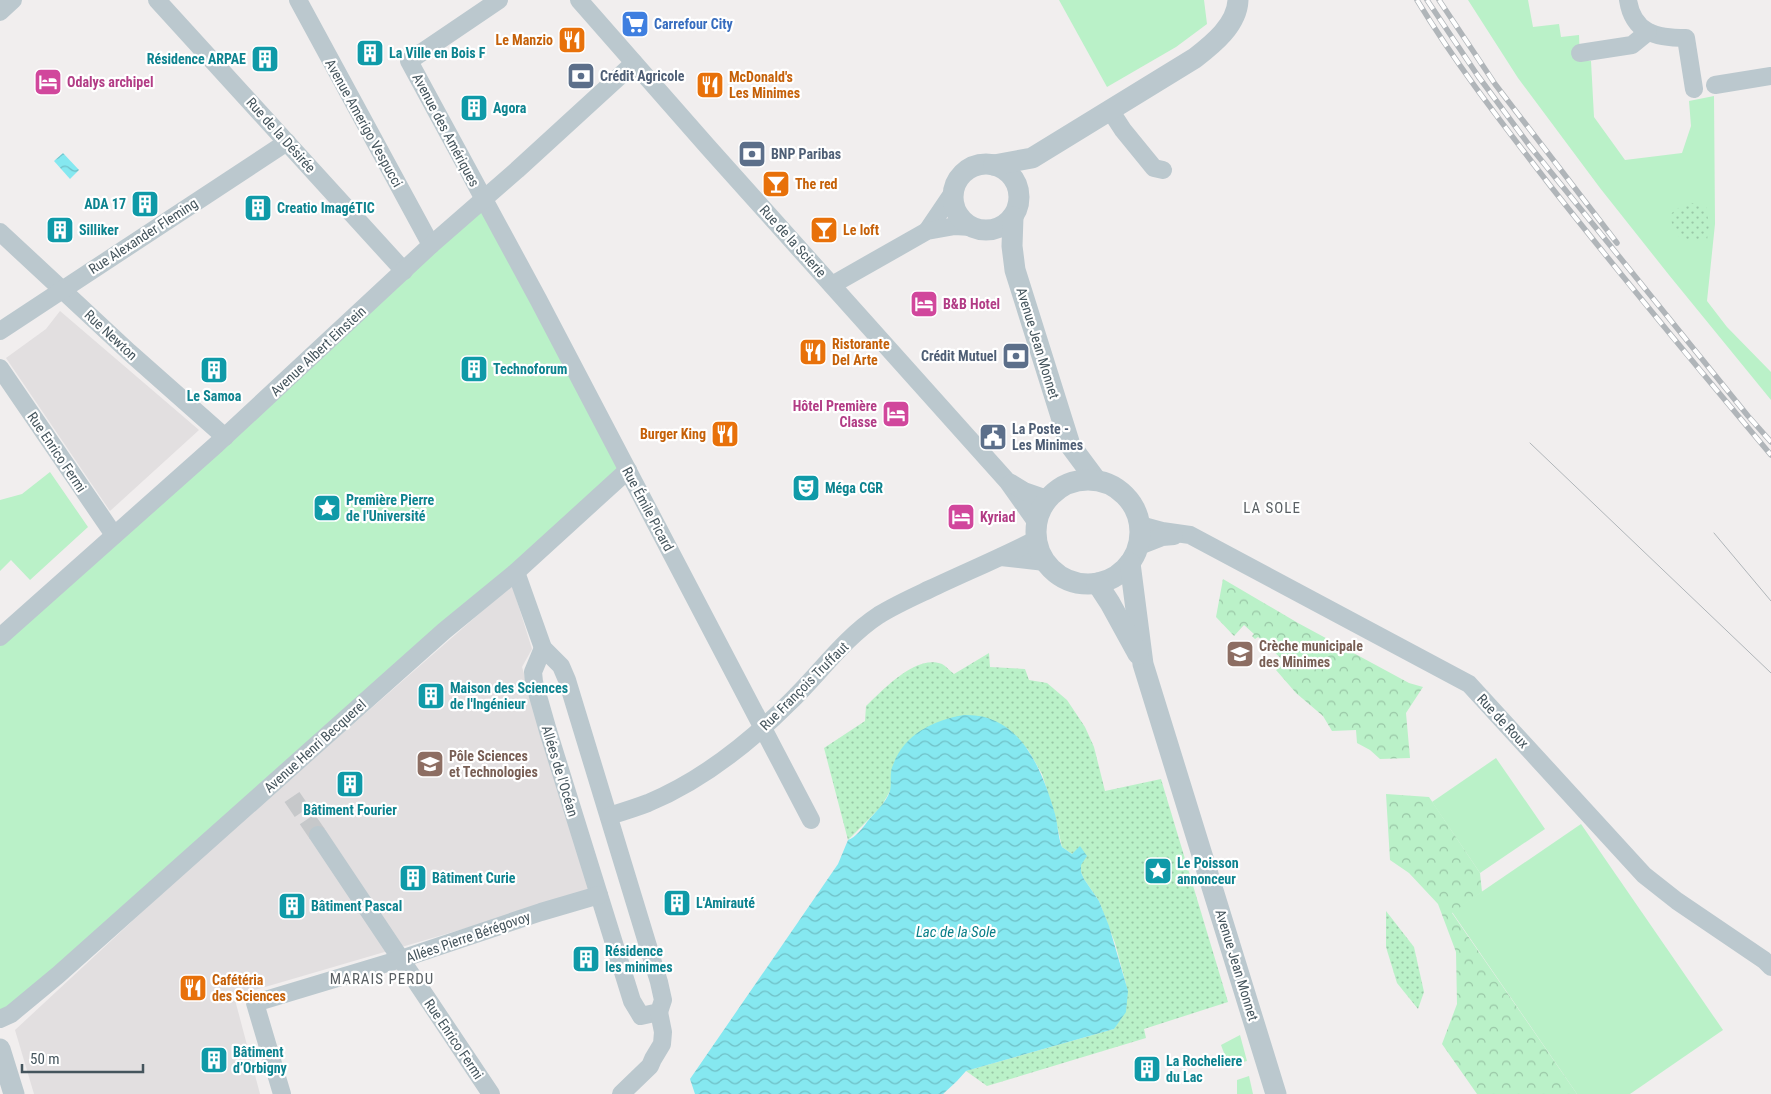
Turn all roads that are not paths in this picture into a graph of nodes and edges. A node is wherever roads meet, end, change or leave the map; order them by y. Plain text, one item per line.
1 (13, 0) edge
2 (158, 0) edge
3 (298, 0) edge
4 (499, 0) edge
5 (579, 0) edge
6 (1228, 0) edge
7 (1238, 0) edge
8 (1628, 0) edge
9 (0, 12) edge
10 (1223, 32) junction
11 (1648, 32) junction
12 (1580, 53) dead end
13 (634, 63) junction
14 (1771, 76) edge
15 (1715, 85) dead end
16 (1694, 89) dead end
17 (1110, 110) junction
18 (287, 142) junction
19 (1056, 144) junction
20 (994, 164) junction
21 (1163, 170) dead end
22 (952, 194) junction
23 (484, 199) junction
24 (1016, 208) junction
25 (978, 229) junction
26 (928, 231) junction
27 (0, 232) edge
28 (431, 245) junction
29 (1015, 270) junction
30 (404, 271) junction
31 (832, 285) junction
32 (61, 289) junction
33 (0, 331) edge
34 (0, 368) edge
35 (225, 436) junction
36 (1070, 445) junction
37 (628, 470) junction
38 (1096, 480) junction
39 (1008, 482) junction
40 (1066, 485) junction
41 (1047, 500) junction
42 (1140, 525) junction
43 (1037, 531) junction
44 (114, 535) junction
45 (1190, 535) junction
46 (1134, 555) junction
47 (1000, 557) junction
48 (1045, 562) junction
49 (516, 572) junction
50 (1096, 583) junction
51 (0, 637) edge
52 (543, 648) junction
53 (1144, 664) junction
54 (763, 728) junction
55 (609, 816) junction
56 (811, 820) dead end
57 (318, 835) tunnel mouth
58 (599, 895) junction
59 (401, 959) junction
60 (1771, 967) edge
61 (653, 1014) junction
62 (0, 1019) edge
63 (0, 1049) edge
64 (14, 1094) edge
65 (282, 1094) edge
66 (491, 1094) edge
67 (621, 1094) edge
68 (1276, 1094) edge

1 - 9 street
2 - 18 street, Rue de la Désirée
3 - 28 street, Avenue Amerigo Vespucci
4 - 23 street, Avenue des Amériques
5 - 13 street, Rue de la Scierie
6 - 10 street
7 - 10 street
8 - 11 street
10 - 17 street
11 - 12 street
11 - 16 street
13 - 23 street, Avenue Albert Einstein
13 - 31 street, Rue de la Scierie
14 - 15 street
17 - 19 street
17 - 21 street
18 - 30 street, Rue de la Désirée
18 - 32 street, Rue Alexander Fleming
19 - 20 street
19 - 24 street
20 - 22 street
20 - 24 street
22 - 25 street
22 - 26 street
23 - 28 street, Avenue Albert Einstein
23 - 37 street, Rue Émile Picard
24 - 25 street
24 - 29 street, Avenue Jean Monnet
25 - 26 street
25 - 29 street, Avenue Jean Monnet
26 - 31 street
27 - 32 street, Rue Newton
28 - 30 street, Avenue Albert Einstein
29 - 36 street, Avenue Jean Monnet
30 - 35 street, Avenue Albert Einstein
31 - 39 street, Rue de la Scierie
32 - 33 street, Rue Alexander Fleming
32 - 35 street, Rue Newton
34 - 44 street, Rue Enrico Fermi
35 - 44 street, Avenue Albert Einstein
36 - 38 street, Avenue Jean Monnet
36 - 40 street, Avenue Jean Monnet
37 - 49 street, Avenue Henri Becquerel
37 - 54 street, Rue Émile Picard
38 - 40 street, Avenue Jean Monnet
38 - 42 street, Avenue Jean Monnet
39 - 41 street, Rue de la Scierie
39 - 43 street, Rue de la Scierie
40 - 41 street, Avenue Jean Monnet
41 - 43 street, Avenue Jean Monnet
42 - 45 street, Rue de Roux
42 - 46 street, Avenue Jean Monnet
43 - 47 street, Rue François Truffaut
43 - 48 street
44 - 51 street, Avenue Albert Einstein
45 - 46 street
45 - 60 street, Rue de Roux
46 - 50 street
46 - 53 street, Avenue Jean Monnet
47 - 48 street, Rue François Truffaut
47 - 54 street, Rue François Truffaut
48 - 50 street
49 - 52 street
49 - 62 street, Avenue Henri Becquerel
50 - 53 street, Avenue Jean Monnet
52 - 55 street
52 - 58 street, Allées de l'Océan
53 - 68 street, Avenue Jean Monnet
54 - 55 street, Rue François Truffaut
54 - 56 street, Rue Émile Picard
55 - 61 street
57 - 59 street, Rue Enrico Fermi
58 - 59 street, Allées Pierre Bérégovoy
58 - 61 street, Allées de l'Océan
59 - 65 street, Allées Pierre Bérégovoy
59 - 66 street, Rue Enrico Fermi
61 - 67 street
63 - 64 street

